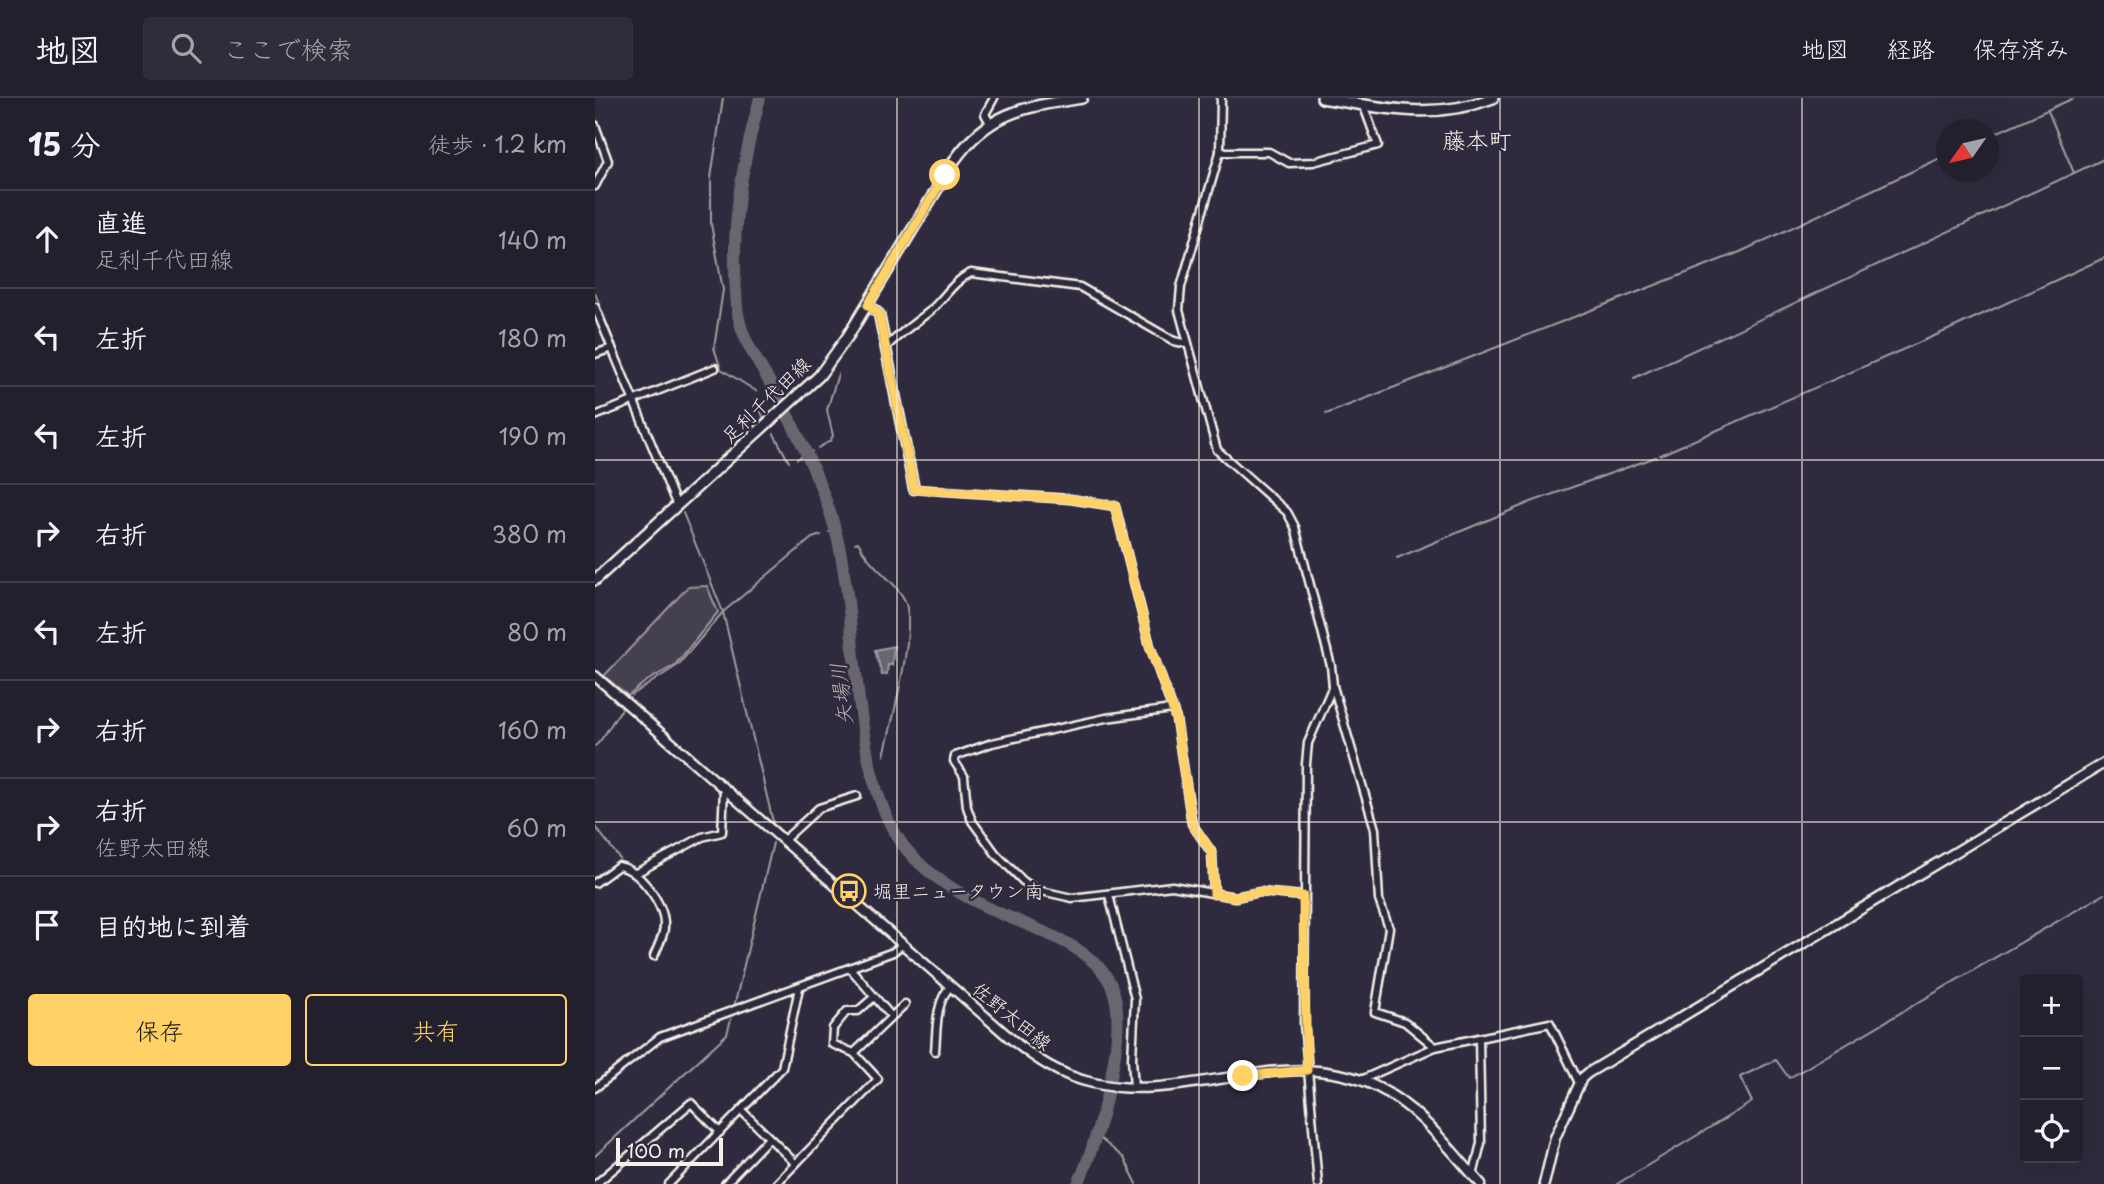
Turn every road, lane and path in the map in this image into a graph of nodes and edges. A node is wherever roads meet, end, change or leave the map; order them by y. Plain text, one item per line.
1 (994, 98) edge
2 (1082, 98) edge
3 (1221, 98) edge
4 (1322, 98) edge
5 (1493, 98) edge
6 (1363, 104) junction
7 (990, 123) junction
8 (595, 125) edge
9 (1220, 152) junction
10 (595, 186) edge
11 (868, 305) junction
12 (595, 307) edge
13 (1188, 344) junction
14 (886, 347) junction
15 (612, 348) junction
16 (595, 354) edge
17 (715, 368) dead end
18 (635, 401) junction
19 (595, 416) edge
20 (914, 489) joint
21 (677, 506) junction
22 (595, 580) edge
23 (595, 676) edge
24 (1333, 686) junction
25 (1172, 709) junction
26 (2104, 763) edge
27 (724, 789) junction
28 (857, 796) dead end
29 (783, 841) junction
30 (636, 873) junction
31 (595, 883) edge
32 (1214, 894) junction
33 (1109, 895) junction
34 (1303, 896) junction
35 (902, 944) junction
36 (654, 956) dead end
37 (851, 968) junction
38 (951, 986) junction
39 (799, 988) junction
40 (873, 998) junction
41 (905, 1004) dead end
42 (891, 1016) junction
43 (1479, 1038) junction
44 (1435, 1046) junction
45 (935, 1051) dead end
46 (854, 1053) junction
47 (1307, 1070) junction
48 (1361, 1080) junction
49 (1580, 1085) junction
50 (595, 1088) edge
51 (1134, 1088) junction
52 (741, 1110) junction
53 (720, 1132) junction
54 (769, 1139) junction
55 (795, 1163) junction
56 (1472, 1180) edge
57 (781, 1182) edge
58 (596, 1184) edge
59 (669, 1184) edge
60 (725, 1184) edge
61 (1318, 1184) edge
62 (1481, 1184) edge
63 (1544, 1184) edge

1 - 7 street
2 - 7 main road, 足利千代田線
3 - 9 street
4 - 6 main road
5 - 6 main road
6 - 9 street
7 - 11 main road, 足利千代田線
8 - 10 street
9 - 13 street
11 - 14 main road
11 - 21 main road, 足利千代田線
12 - 15 street
13 - 14 street
13 - 24 street
14 - 20 main road
15 - 16 street
15 - 18 street
17 - 18 street
18 - 19 street
18 - 21 street
20 - 25 street
21 - 22 main road, 足利千代田線
23 - 27 main road, 佐野太田線
24 - 34 street
24 - 44 street
25 - 32 street
25 - 33 street
26 - 49 main road
27 - 29 main road, 佐野太田線
27 - 30 street
28 - 29 street
29 - 35 main road, 佐野太田線
30 - 31 street
30 - 36 street
32 - 33 street
32 - 34 street
33 - 51 street
34 - 47 street
35 - 37 street
35 - 38 main road, 佐野太田線
37 - 39 street
37 - 40 street
38 - 45 street
38 - 51 main road, 佐野太田線
39 - 50 street
39 - 52 street
40 - 42 street
40 - 46 street
41 - 42 street
42 - 46 street
43 - 44 street
43 - 49 street
43 - 56 street
44 - 48 street
46 - 55 street
47 - 48 main road, 佐野太田線
47 - 51 main road, 佐野太田線
47 - 61 street
48 - 56 main road, 佐野太田線
49 - 63 main road
52 - 53 street
52 - 54 street
53 - 58 street
53 - 59 street
54 - 55 street
54 - 60 street
55 - 57 street
56 - 62 main road, 佐野太田線

